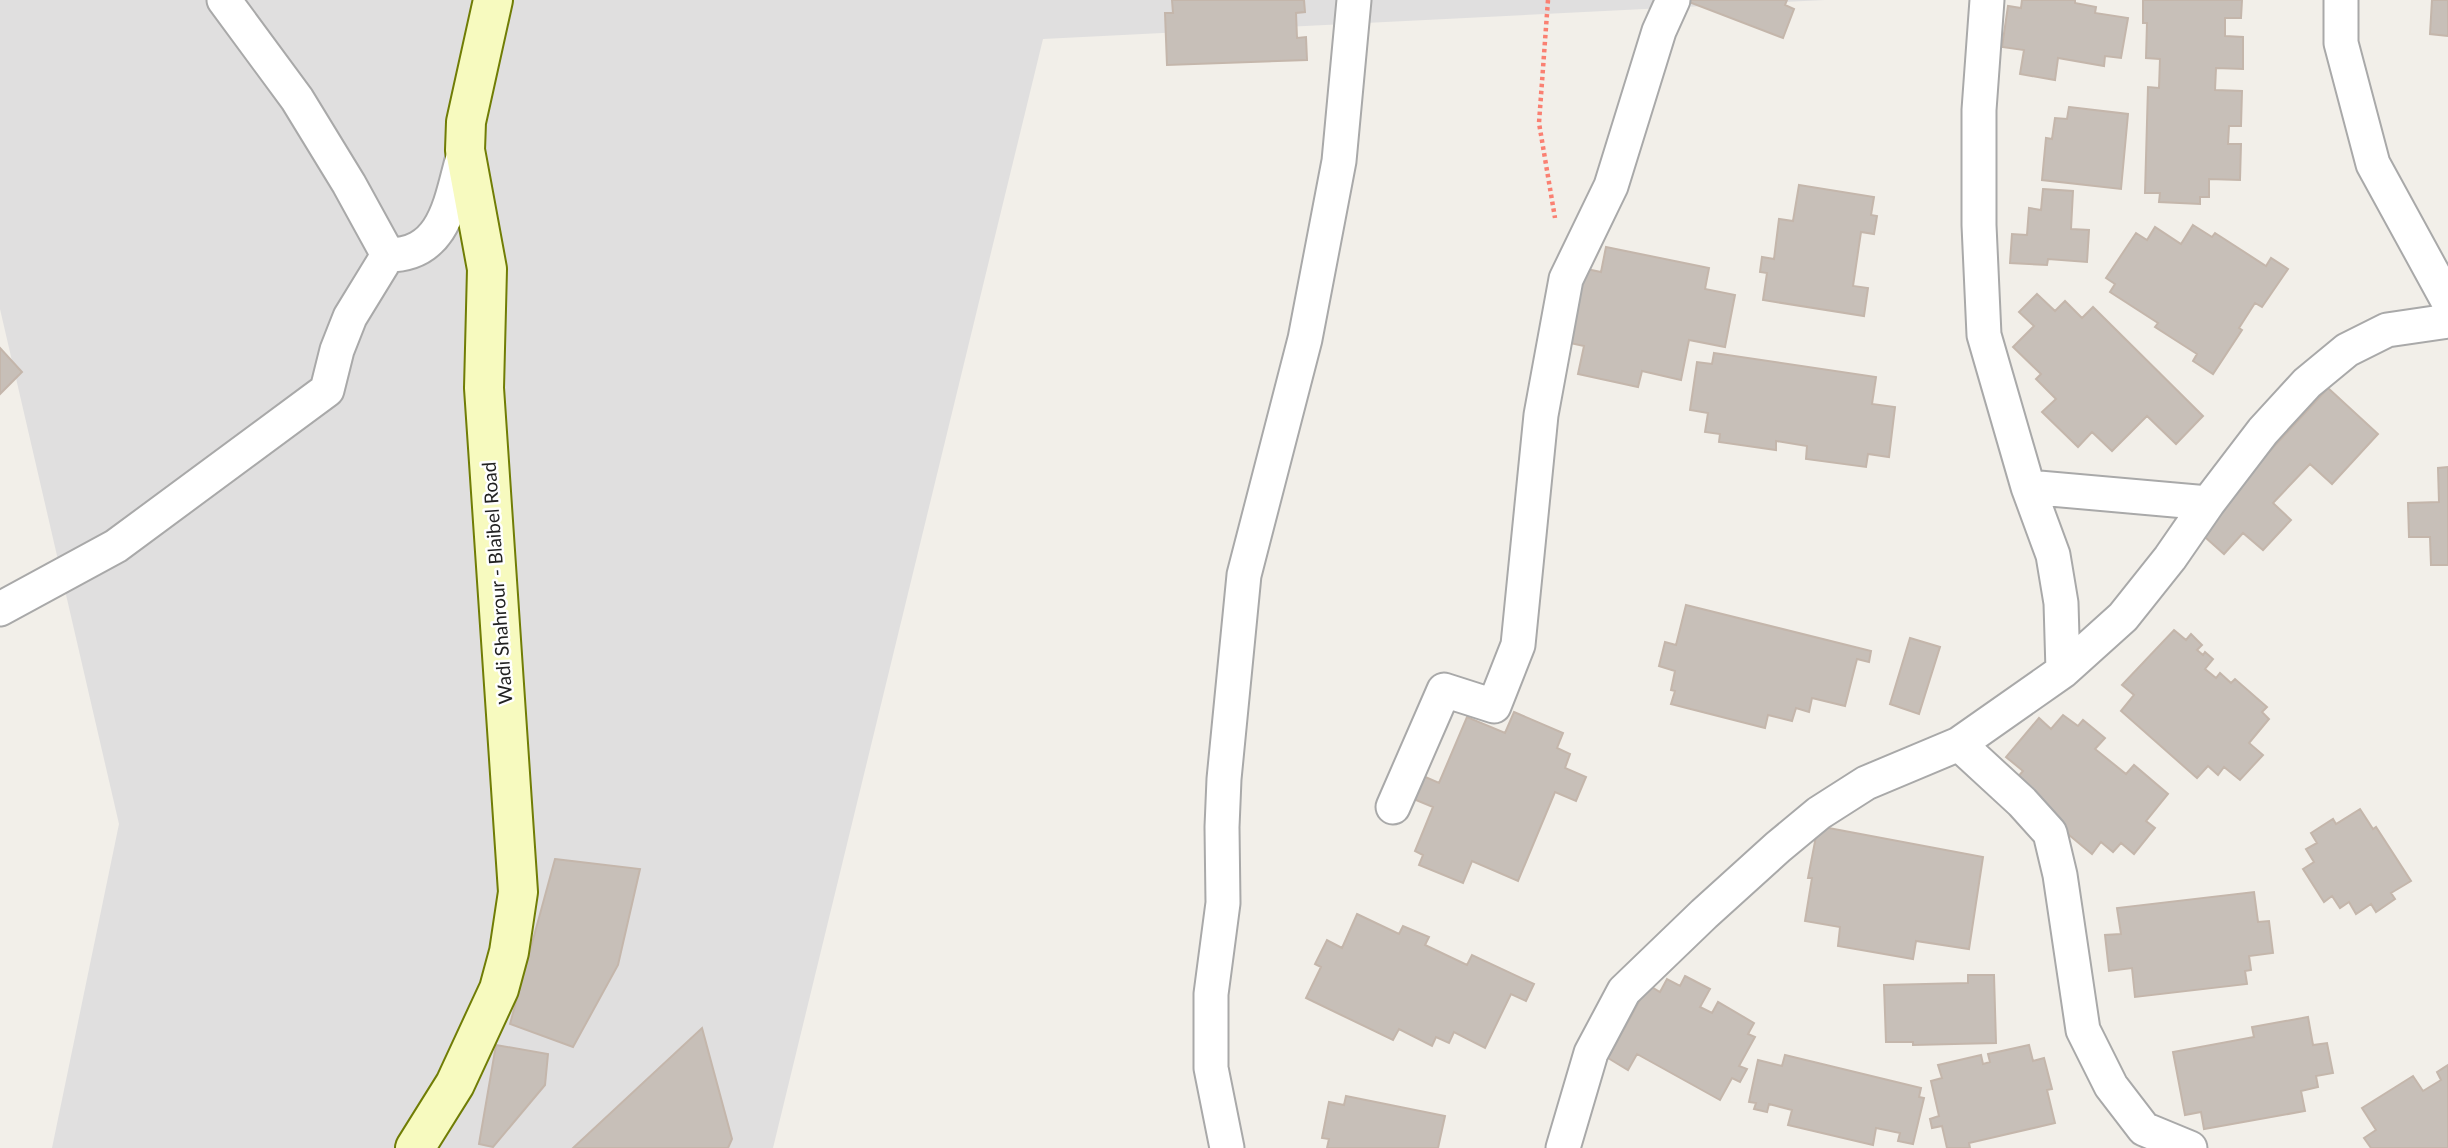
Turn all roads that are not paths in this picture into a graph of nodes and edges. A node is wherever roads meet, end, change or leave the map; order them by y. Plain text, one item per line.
1 (224, 0) edge
2 (493, 0) edge
3 (1354, 0) edge
4 (1673, 0) edge
5 (1987, 0) edge
6 (2341, 0) edge
7 (465, 150) junction
8 (388, 256) junction
9 (2448, 301) edge
10 (2448, 321) edge
11 (2028, 487) junction
12 (2208, 503) junction
13 (0, 609) edge
14 (2063, 671) junction
15 (1959, 744) junction
16 (1393, 807) dead end
17 (415, 1148) edge
18 (1227, 1148) edge
19 (1563, 1148) edge
20 (2190, 1148) edge

1 - 8 street
2 - 7 street, Wadi Shahrour - Blaibel Road
3 - 18 street
4 - 16 street
5 - 11 street
6 - 9 street
7 - 8 street
7 - 17 street, Wadi Shahrour - Blaibel Road
8 - 13 street
10 - 12 street
11 - 12 street
11 - 14 street
12 - 14 street
14 - 15 street
15 - 19 street
15 - 20 street

